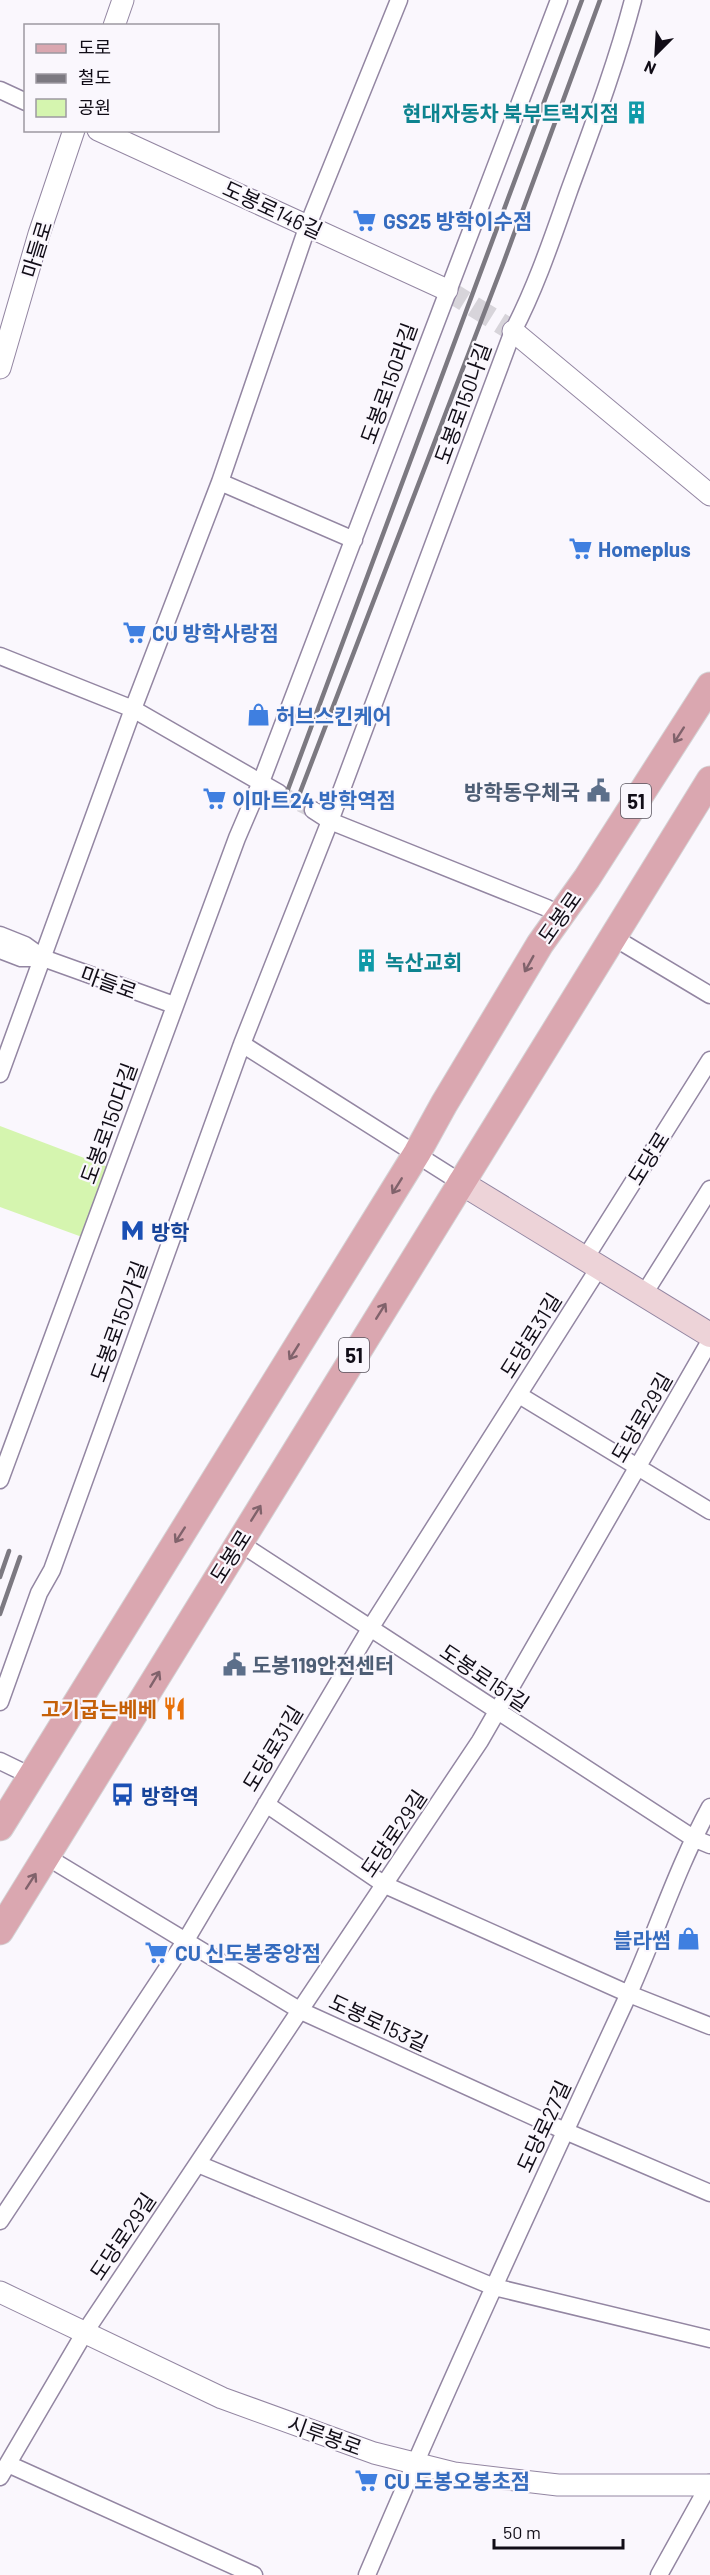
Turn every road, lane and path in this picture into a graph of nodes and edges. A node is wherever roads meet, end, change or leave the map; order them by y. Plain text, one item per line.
1 (123, 0) edge
2 (399, 0) edge
3 (559, 0) edge
4 (633, 0) edge
5 (115, 24) edge
6 (0, 90) edge
7 (24, 101) edge
8 (73, 132) edge
9 (102, 132) edge
10 (308, 225) junction
11 (447, 290) junction
12 (513, 331) junction
13 (0, 368) edge
14 (220, 482) junction
15 (710, 495) edge
16 (354, 540) junction
17 (0, 656) edge
18 (710, 686) edge
19 (133, 709) junction
20 (710, 780) edge
21 (261, 782) junction
22 (279, 793) tunnel mouth
23 (314, 810) tunnel mouth
24 (330, 821) junction
25 (560, 915) junction
26 (0, 935) edge
27 (613, 937) junction
28 (0, 950) edge
29 (44, 958) junction
30 (710, 995) edge
31 (174, 1005) junction
32 (242, 1044) junction
33 (710, 1060) edge
34 (0, 1074) edge
35 (417, 1154) junction
36 (460, 1182) junction
37 (710, 1189) edge
38 (593, 1262) junction
39 (644, 1294) junction
40 (710, 1335) edge
41 (710, 1341) edge
42 (519, 1395) junction
43 (637, 1468) junction
44 (0, 1480) edge
45 (710, 1511) edge
46 (238, 1542) junction
47 (371, 1627) junction
48 (0, 1702) edge
49 (497, 1713) junction
50 (0, 1761) edge
51 (31, 1776) junction
52 (266, 1804) junction
53 (710, 1806) edge
54 (0, 1827) edge
55 (693, 1838) junction
56 (710, 1845) edge
57 (47, 1857) junction
58 (385, 1885) junction
59 (0, 1931) edge
60 (186, 1940) junction
61 (629, 1994) junction
62 (301, 2011) junction
63 (710, 2026) edge
64 (565, 2131) junction
65 (198, 2164) junction
66 (710, 2193) edge
67 (0, 2221) edge
68 (494, 2287) junction
69 (0, 2292) edge
70 (85, 2332) junction
71 (710, 2339) edge
72 (414, 2463) junction
73 (4, 2470) edge
74 (710, 2484) edge
75 (254, 2575) edge
76 (367, 2575) edge
77 (659, 2575) edge

1 - 5 street
2 - 10 street
3 - 11 street, 도봉로150라길
4 - 12 street, 도봉로150나길
6 - 7 street
8 - 13 street, 마들로
9 - 10 street, 도봉로146길
10 - 11 street, 도봉로146길
10 - 14 street
11 - 16 street, 도봉로150라길
12 - 15 street
12 - 24 street, 도봉로150나길
14 - 16 street
14 - 19 street
16 - 21 street, 도봉로150라길
17 - 19 street
18 -> 25 main road, 도봉로 / 51
19 - 21 street
19 - 29 street
20 - 27 main road, 도봉로 / 51
21 - 22 street
21 - 31 street, 도봉로150다길
23 - 24 street
24 - 25 street
24 - 32 street, 도봉로150가길
25 -> 35 main road, 도봉로 / 51
26 - 29 street, 마들로
27 - 30 street
27 - 36 main road, 도봉로 / 51
28 - 29 street, 마들로
29 - 31 street, 마들로
29 - 34 street
31 - 44 street, 도봉로150다길
32 - 35 street
32 - 48 street, 도봉로150가길
33 - 38 street, 도당로
35 - 36 street
35 -> 51 main road, 도봉로 / 51
36 - 38 main road
46 -> 36 main road, 도봉로 / 51
37 - 39 street
38 - 39 main road
38 - 42 street, 도당로31길
39 - 40 main road
41 - 43 street, 도당로29길
42 - 43 street
42 - 47 street, 도당로31길
43 - 45 street
43 - 49 street, 도당로29길
46 - 47 street, 도봉로151길
57 -> 46 main road, 도봉로 / 51
47 - 49 street, 도봉로151길
47 - 52 street, 도당로31길
49 - 55 street, 도봉로151길
49 - 58 street, 도당로29길
50 - 51 street
51 - 54 main road, 도봉로 / 51
52 - 58 street
52 - 60 street, 도당로31길
53 - 55 street, 도당로27길
55 - 56 street, 도봉로151길
55 - 61 street, 도당로27길
59 -> 57 main road, 도봉로 / 51
57 - 60 street, 도봉로153길
58 - 61 street
58 - 62 street, 도당로29길
60 - 62 street, 도봉로153길
60 - 67 street, 도당로31길
61 - 63 street
61 - 64 street, 도당로27길
62 - 64 street, 도봉로153길
62 - 65 street, 도당로29길
64 - 66 street, 도봉로153길
64 - 68 street, 도당로27길
65 - 68 street
65 - 70 street, 도당로29길
68 - 71 street
68 - 72 street, 도당로27길
69 - 70 street, 시루봉로
70 - 72 street, 시루봉로
70 - 73 street, 도당로29길
72 - 74 street, 시루봉로
72 - 76 street, 도당로27길
73 - 75 street
74 - 77 street

